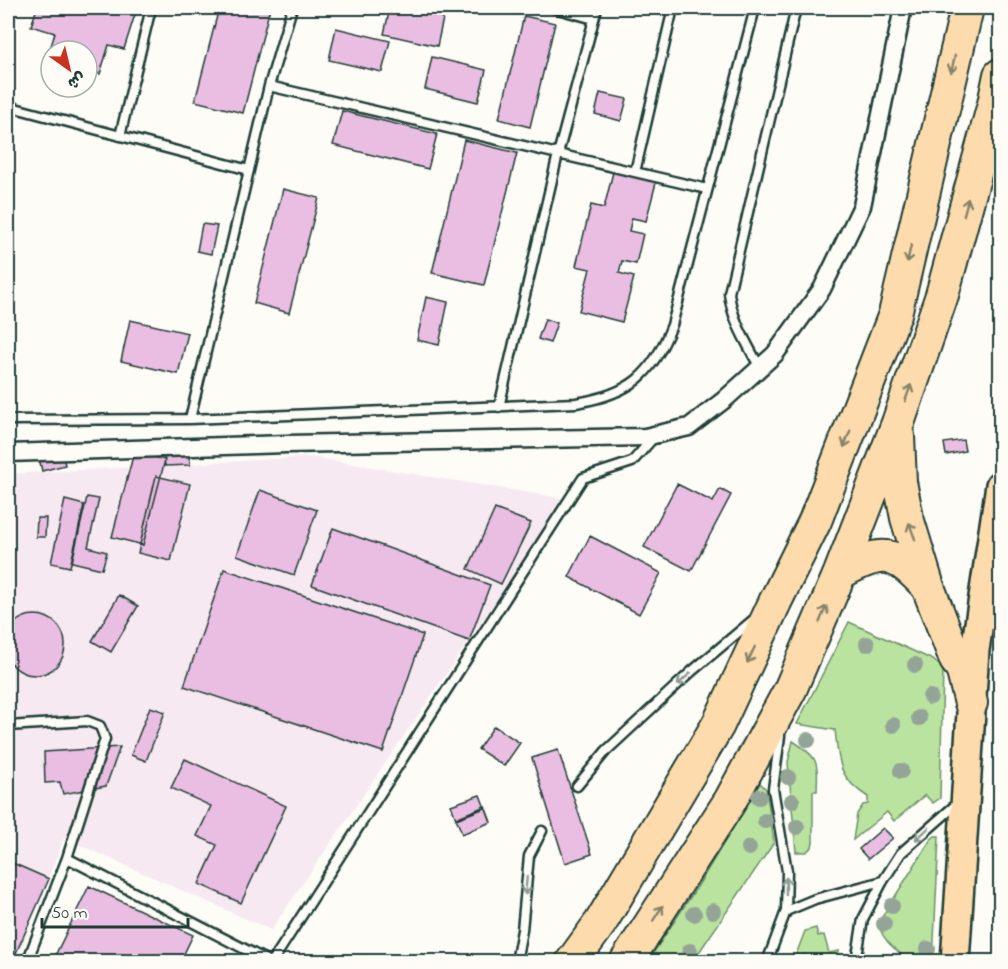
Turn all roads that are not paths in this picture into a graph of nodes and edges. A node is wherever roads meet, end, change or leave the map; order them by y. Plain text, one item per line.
1 (151, 8) edge
2 (292, 8) edge
3 (554, 8) edge
4 (597, 8) edge
5 (673, 8) edge
6 (755, 8) edge
7 (796, 8) edge
8 (903, 8) edge
9 (967, 8) edge
10 (594, 19) junction
11 (1000, 75) edge
12 (269, 86) junction
13 (8, 103) edge
14 (120, 136) junction
15 (558, 154) junction
16 (249, 170) junction
17 (635, 172) junction
18 (707, 189) junction
19 (760, 368) junction
20 (499, 407) junction
21 (190, 419) junction
22 (8, 420) edge
23 (898, 423) junction
24 (656, 435) junction
25 (8, 453) edge
26 (1000, 485) edge
27 (840, 573) junction
28 (928, 587) junction
29 (776, 600) junction
30 (790, 690) junction
31 (971, 703) junction
32 (8, 726) edge
33 (577, 786) dead end
34 (966, 796) junction
35 (542, 831) dead end
36 (67, 858) junction
37 (883, 881) junction
38 (786, 910) junction
39 (27, 962) edge
40 (271, 962) edge
41 (516, 962) edge
42 (572, 962) edge
43 (626, 962) edge
44 (766, 962) edge
45 (856, 962) edge
46 (956, 962) edge

1 - 14 lane
2 - 12 lane
3 - 10 lane
4 - 10 lane
5 - 17 lane
6 - 18 lane
7 - 19 lane
8 - 19 street
9 -> 29 highway
10 - 15 lane
23 -> 11 highway
12 - 15 lane
12 - 16 lane
13 - 14 lane
14 - 16 lane
15 - 17 lane
15 - 20 lane
16 - 21 lane
17 - 18 lane
18 - 20 lane
19 - 24 street
20 - 21 lane
21 - 22 lane
23 - 27 highway
28 -> 23 highway
24 - 25 street
24 - 40 lane
26 - 31 main road
27 - 28 highway
30 -> 27 highway
28 - 31 highway
29 -> 33 lane
29 -> 42 highway
38 -> 30 lane
43 -> 30 highway
31 - 34 main road
32 - 36 lane
34 -> 37 lane
34 - 46 main road
35 -> 41 lane
36 - 39 lane
36 - 40 lane
37 - 38 lane
37 - 45 lane
38 - 44 lane

